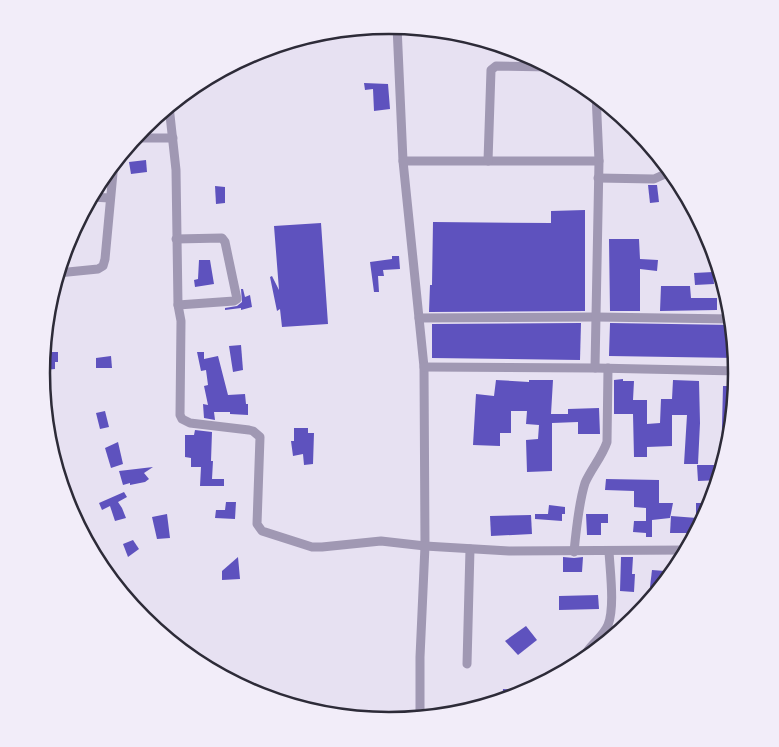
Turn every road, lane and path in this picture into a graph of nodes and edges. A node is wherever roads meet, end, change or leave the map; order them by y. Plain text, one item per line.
1 (397, 34) edge
2 (535, 67) edge
3 (596, 104) edge
4 (170, 114) edge
5 (144, 138) edge
6 (173, 138) junction
7 (403, 161) junction
8 (488, 161) junction
9 (599, 161) junction
10 (665, 175) edge
11 (112, 178) edge
12 (598, 178) junction
13 (99, 197) edge
14 (110, 198) junction
15 (176, 239) junction
16 (65, 272) edge
17 (178, 305) junction
18 (596, 317) junction
19 (419, 318) junction
20 (725, 319) edge
21 (424, 367) junction
22 (595, 368) junction
23 (608, 368) junction
24 (729, 371) edge
25 (425, 546) junction
26 (470, 549) junction
27 (679, 550) edge
28 (574, 552) junction
29 (609, 552) junction
30 (589, 648) edge
31 (467, 664) dead end
32 (420, 712) edge

1 - 7 street
2 - 8 street
3 - 9 street
4 - 6 street
5 - 6 street
6 - 15 street
7 - 8 street
7 - 19 street
8 - 9 street
9 - 12 street
10 - 12 street
11 - 14 street
12 - 18 street
13 - 14 street
14 - 16 street
15 - 17 street
15 - 17 street
17 - 25 street
18 - 19 street
18 - 20 street
18 - 22 street
19 - 21 street
21 - 22 street
21 - 25 street
22 - 23 street
23 - 24 street
23 - 28 street
25 - 26 street
25 - 32 street
26 - 28 street
26 - 31 street
27 - 29 street
28 - 29 street
29 - 30 street

